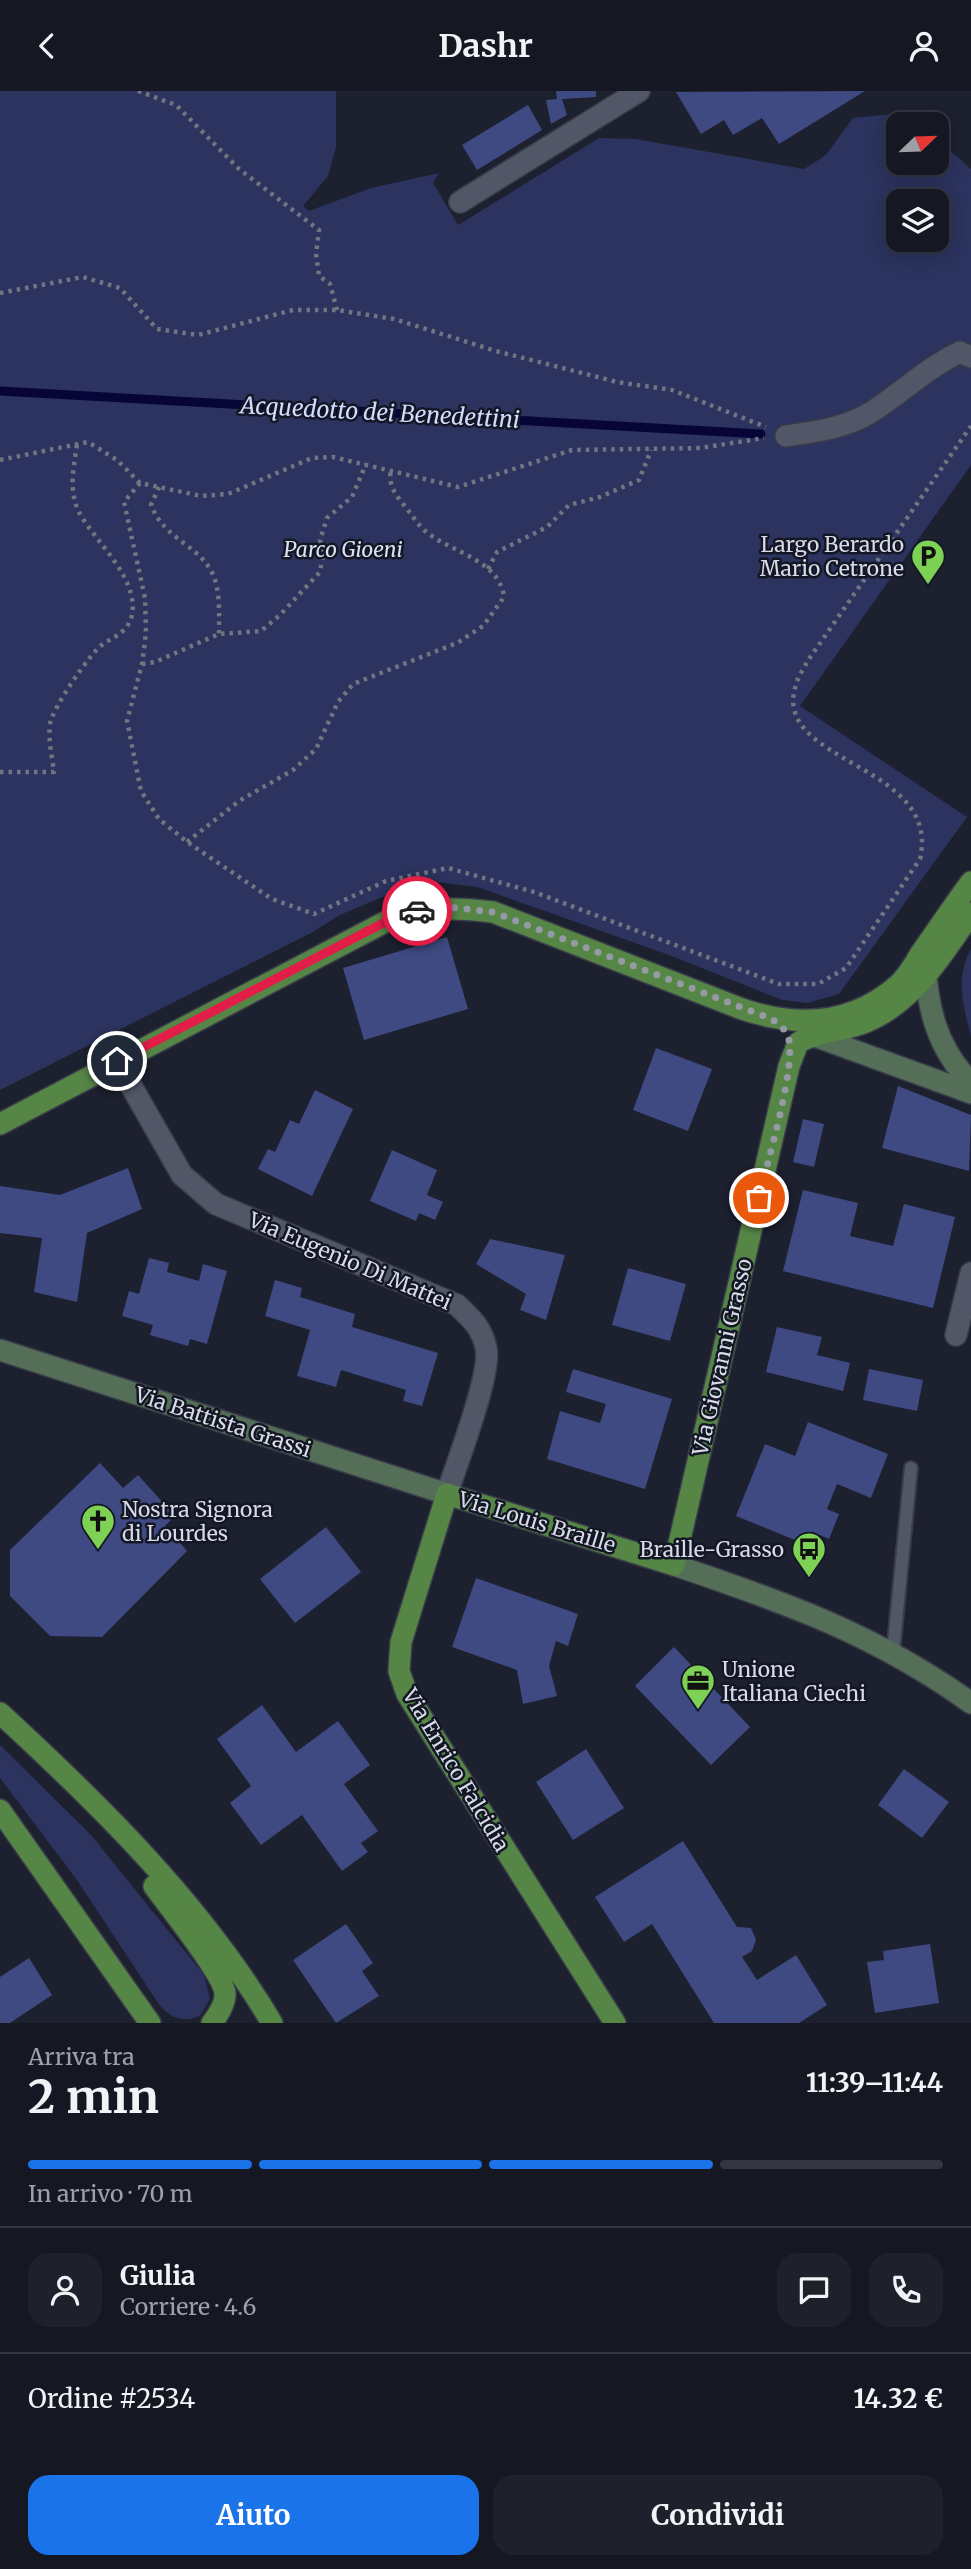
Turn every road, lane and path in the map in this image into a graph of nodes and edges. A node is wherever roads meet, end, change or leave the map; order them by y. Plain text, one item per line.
1 (138, 91) edge
2 (639, 91) edge
3 (460, 201) dead end
4 (0, 293) edge
5 (337, 310) junction
6 (971, 357) edge
7 (971, 426) edge
8 (786, 436) junction
9 (78, 444) junction
10 (651, 450) junction
11 (0, 460) edge
12 (366, 464) junction
13 (391, 470) junction
14 (140, 483) junction
15 (159, 487) junction
16 (488, 569) junction
17 (219, 634) junction
18 (142, 664) junction
19 (0, 772) edge
20 (187, 842) junction
21 (971, 882) edge
22 (971, 913) edge
23 (925, 948) junction
24 (926, 975) junction
25 (772, 1019) junction
26 (817, 1037) junction
27 (117, 1061) junction
28 (789, 1066) junction
29 (971, 1083) edge
30 (971, 1093) edge
31 (0, 1124) edge
32 (971, 1273) edge
33 (956, 1335) dead end
34 (0, 1350) edge
35 (911, 1468) dead end
36 (447, 1494) junction
37 (674, 1565) junction
38 (893, 1653) junction
39 (971, 1703) edge
40 (0, 1713) edge
41 (0, 1810) edge
42 (101, 1810) junction
43 (150, 2022) edge
44 (212, 2023) edge
45 (272, 2023) edge
46 (615, 2023) edge

1 - 5 path
2 - 3 street
4 - 5 path
5 - 8 path
6 - 8 street
7 - 20 path
8 - 10 path
9 - 11 path
9 - 14 path
9 - 19 path
10 - 13 path
10 - 16 path
12 - 13 path
12 - 15 path
12 - 17 path
13 - 16 path
14 - 15 path
14 - 18 path
15 - 17 path
16 - 20 path
17 - 18 path
18 - 20 path
21 - 23 main road
22 - 24 main road
23 - 24 main road
23 - 25 main road
24 - 26 main road
24 - 29 main road
25 - 27 main road
25 - 28 main road
26 - 28 main road
26 - 30 main road
27 - 31 main road
27 - 36 street, Via Eugenio Di Mattei
28 - 37 main road, Via Giovanni Grasso
32 - 33 street
34 - 36 main road, Via Battista Grassi
35 - 38 lane
36 - 37 main road, Via Louis Braille
36 - 46 main road, Via Enrico Falcidia
37 - 38 main road, Via Louis Braille
38 - 39 main road, Via Louis Braille
40 - 42 main road
41 - 43 main road
42 - 44 main road
42 - 45 main road

